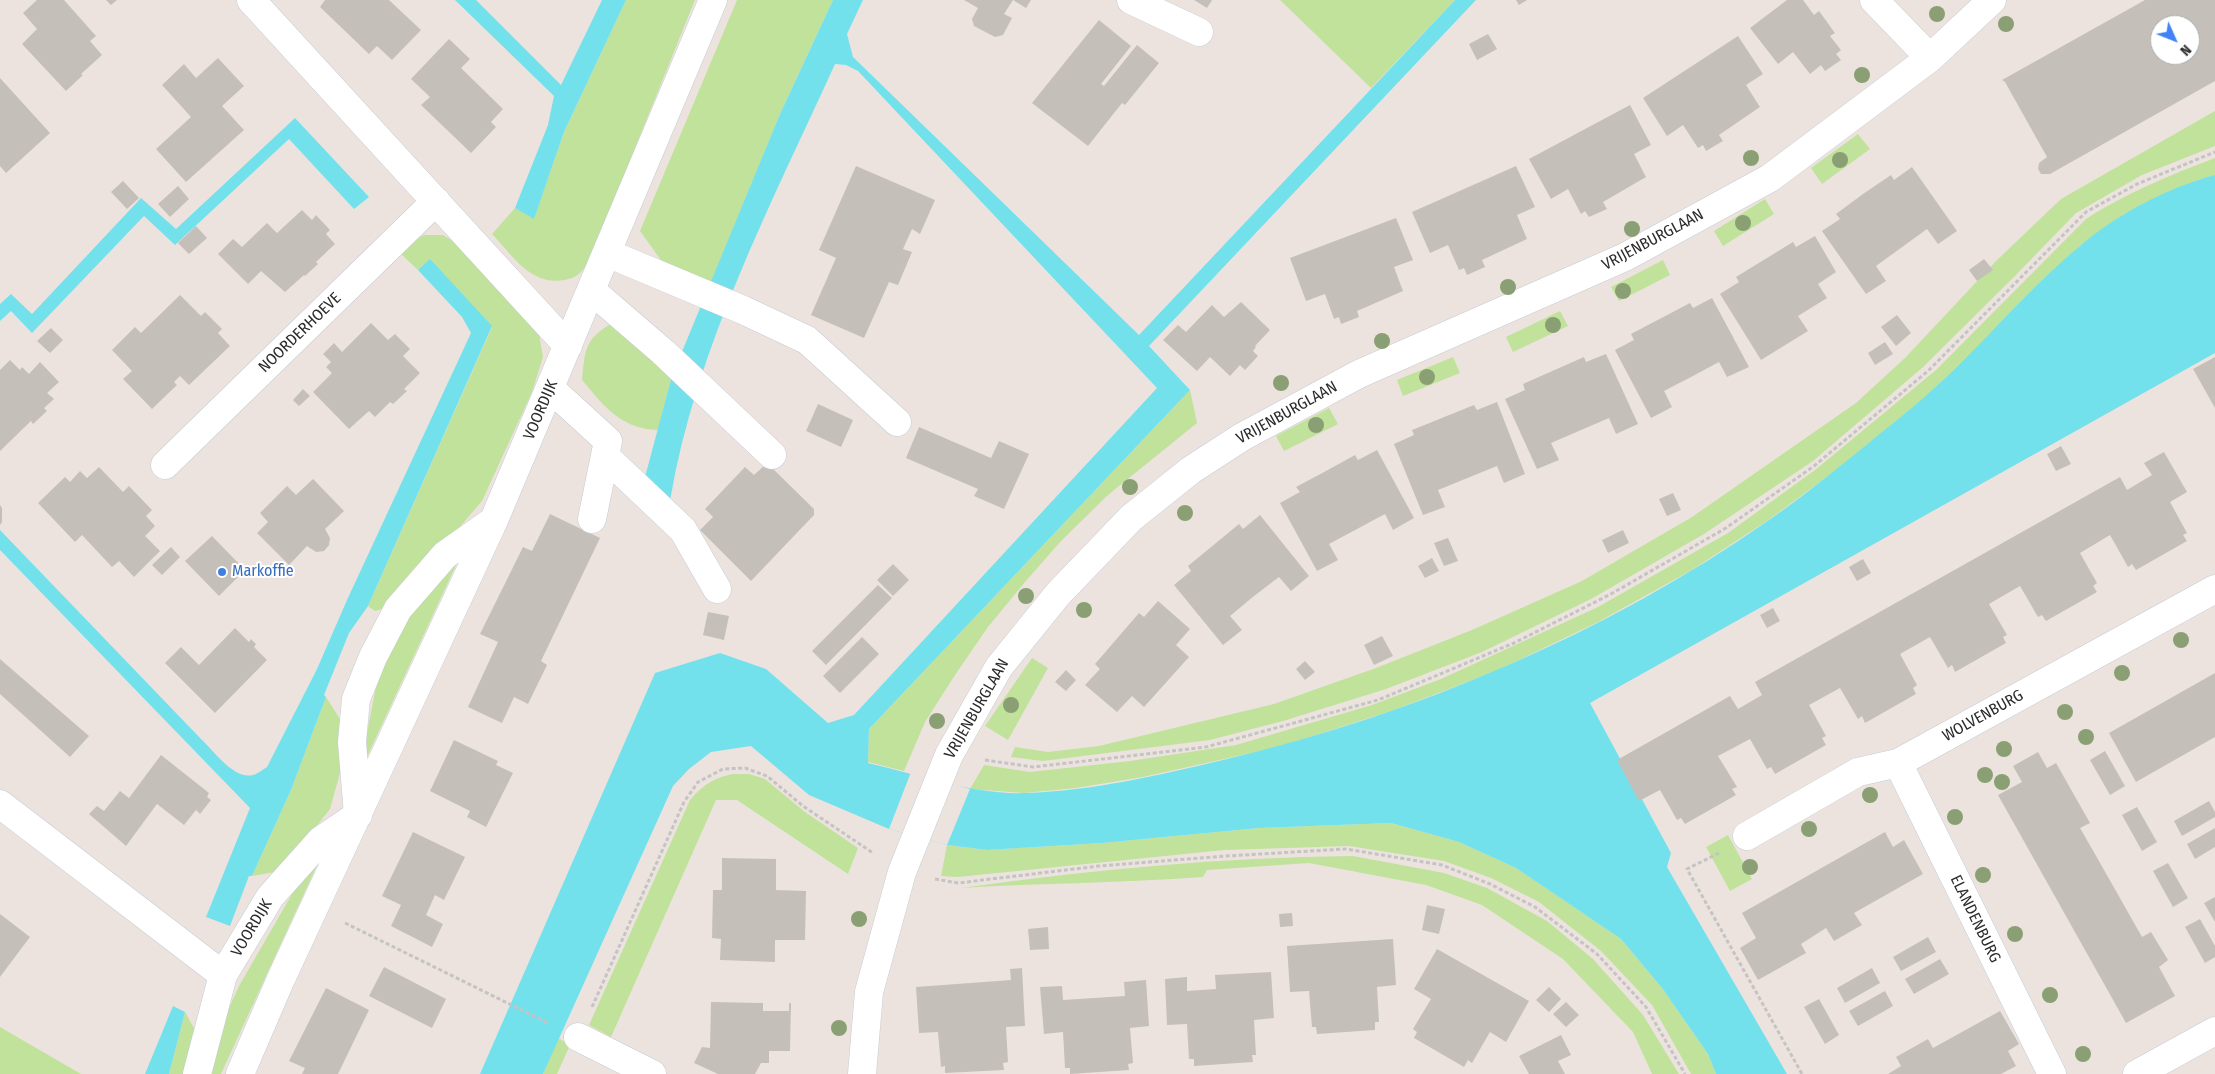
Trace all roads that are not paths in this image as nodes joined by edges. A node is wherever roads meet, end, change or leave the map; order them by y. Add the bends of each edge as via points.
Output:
1 (251, 0) edge
2 (713, 0) edge
3 (1132, 0) edge
4 (1874, 0) edge
5 (1992, 0) edge
6 (1199, 32) dead end
7 (1930, 58) junction
8 (436, 201) junction
9 (607, 253) junction
10 (591, 290) junction
11 (568, 346) junction
12 (550, 388) junction
13 (896, 422) dead end
14 (772, 455) dead end
15 (605, 456) junction
16 (164, 465) dead end
17 (592, 518) dead end
18 (494, 520) junction
19 (717, 589) dead end
20 (2215, 589) edge
21 (1898, 763) junction
22 (0, 804) edge
23 (358, 815) junction
24 (1747, 836) dead end
25 (223, 975) junction
26 (2215, 1031) edge
27 (578, 1037) road end
28 (197, 1074) edge
29 (240, 1074) edge
30 (652, 1074) edge
31 (862, 1074) edge
32 (2052, 1074) edge
33 (2138, 1074) edge

1 - 8 street
2 - 9 street, VOORDIJK
3 - 6 street
4 - 7 street
5 - 7 street, VRIJENBURGLAAN
7 - 31 street, VRIJENBURGLAAN via 1770,178 1625,257 1359,374 1242,436 1191,470 1131,518 1058,594 999,667 949,755 902,872 869,992
8 - 11 street
8 - 16 street, NOORDERHOEVE
9 - 10 street, VOORDIJK
9 - 13 street via 807,340
10 - 11 street, VOORDIJK
10 - 14 street via 663,352
11 - 12 street, VOORDIJK
12 - 15 street via 608,441
12 - 18 street, VOORDIJK
15 - 17 street
15 - 19 street via 683,530
18 - 23 street, VOORDIJK
18 - 23 street via 445,555 398,608 373,657 356,699 352,742
20 - 21 street, WOLVENBURG
21 - 24 street, WOLVENBURG via 1858,772
21 - 32 street, ELANDENBURG
22 - 25 street
23 - 25 street, VOORDIJK via 321,840 270,897
23 - 29 street, VOORDIJK
25 - 28 street, VOORDIJK
26 - 33 street
27 - 30 street

